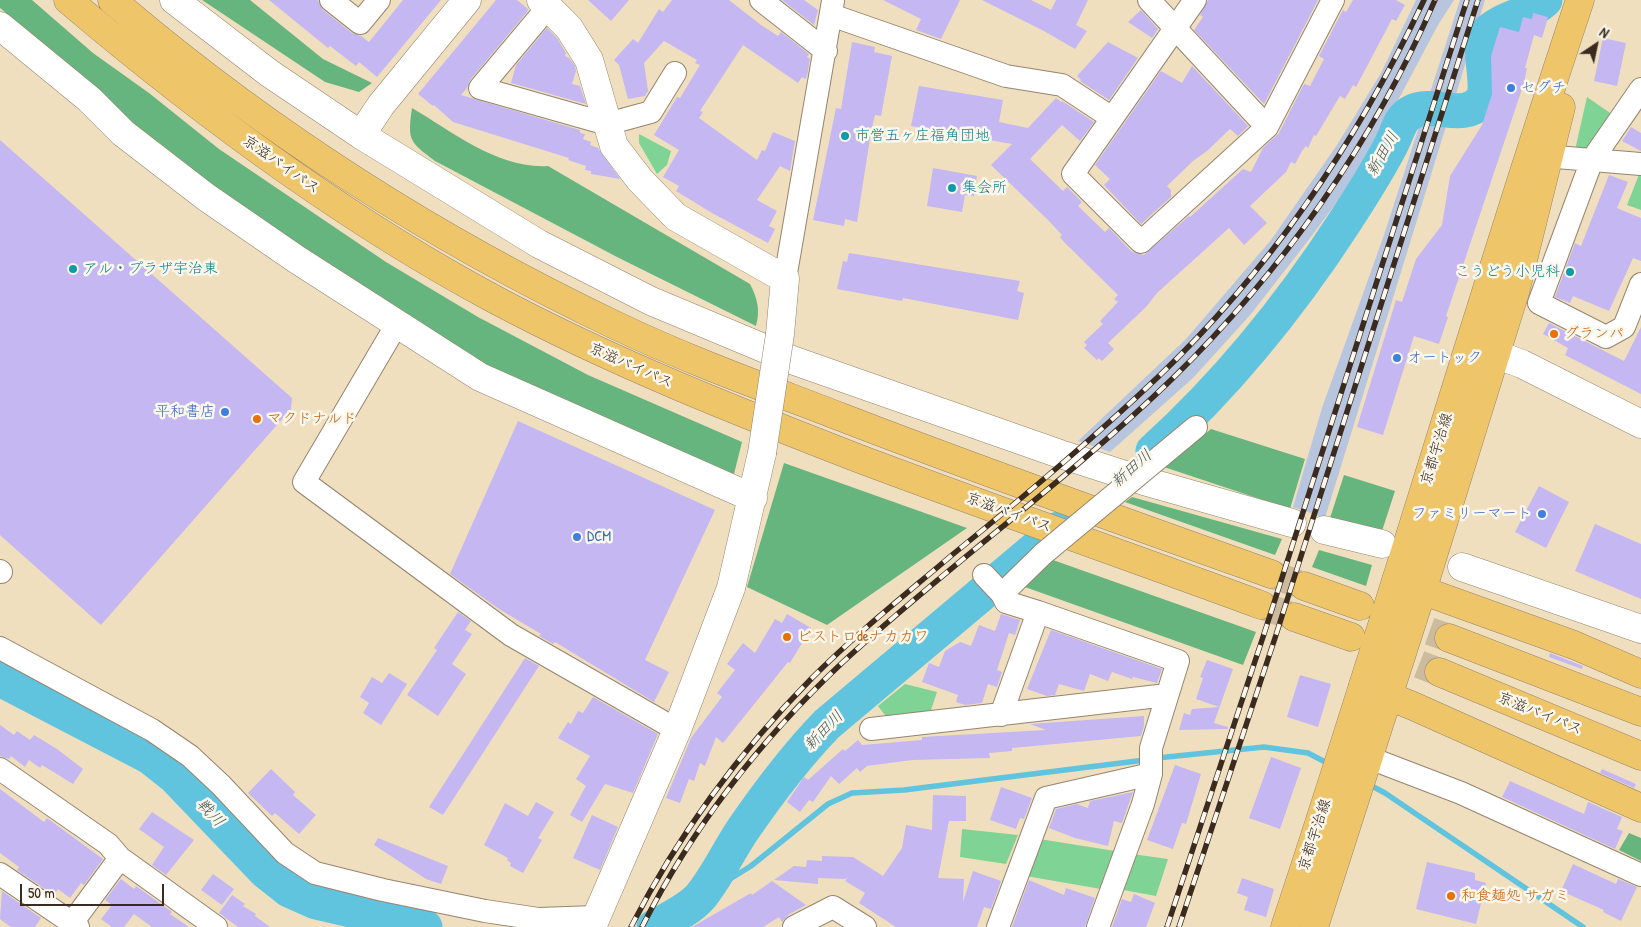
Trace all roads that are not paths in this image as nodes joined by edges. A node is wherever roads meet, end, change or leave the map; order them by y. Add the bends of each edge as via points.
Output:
1 (68, 0) edge
2 (112, 0) edge
3 (174, 0) edge
4 (331, 0) edge
5 (379, 0) edge
6 (467, 0) edge
7 (761, 0) edge
8 (1149, 0) edge
9 (1195, 0) edge
10 (1333, 0) edge
11 (1581, 0) edge
12 (544, 3) edge
13 (832, 8) edge
14 (0, 26) edge
15 (1176, 29) junction
16 (826, 51) junction
17 (675, 73) dead end
18 (1641, 89) edge
19 (1112, 118) junction
20 (608, 124) junction
21 (1267, 126) junction
22 (361, 135) junction
23 (1539, 156) junction
24 (1592, 160) junction
25 (1641, 164) edge
26 (786, 278) junction
27 (1641, 284) edge
28 (397, 324) junction
29 (1482, 349) junction
30 (1641, 424) edge
31 (1196, 427) dead end
32 (753, 498) junction
33 (1292, 523) dead end
34 (1324, 530) dead end
35 (1382, 544) dead end
36 (1462, 567) dead end
37 (984, 574) dead end
38 (1271, 574) tunnel mouth
39 (1396, 581) junction
40 (1304, 586) tunnel mouth
41 (1422, 591) junction
42 (1000, 592) junction
43 (1261, 605) tunnel mouth
44 (1360, 606) dead end
45 (1038, 612) junction
46 (1294, 616) tunnel mouth
47 (1641, 629) edge
48 (1351, 637) dead end
49 (1449, 638) tunnel mouth
50 (0, 648) edge
51 (1439, 672) tunnel mouth
52 (1641, 674) edge
53 (1363, 686) junction
54 (1167, 695) junction
55 (1388, 695) junction
56 (1641, 712) edge
57 (1001, 715) junction
58 (871, 729) dead end
59 (677, 730) junction
60 (1641, 756) edge
61 (1151, 762) junction
62 (1351, 767) junction
63 (0, 769) edge
64 (1641, 808) edge
65 (120, 858) junction
66 (0, 874) edge
67 (1641, 875) edge
68 (594, 923) edge
69 (73, 926) edge
70 (216, 927) edge
71 (794, 927) edge
72 (865, 927) edge
73 (998, 927) edge
74 (1098, 927) edge
75 (1285, 927) edge
76 (1314, 927) edge

1 - 43 main road, 京滋バイパス via 199,107 313,188 438,267 550,328 666,382 807,438
2 - 38 main road, 京滋バイパス via 222,88 322,158 409,214 564,300 730,375
3 - 22 street via 269,73
4 - 5 street via 360,23
6 - 22 street via 381,105
7 - 16 street
8 - 15 street
9 - 15 street
10 - 21 street
11 - 23 main road, 京都宇治線
12 - 20 street via 569,28 589,60
12 - 20 street via 480,88
13 - 16 street
13 - 19 street via 1006,76 1062,85
14 - 28 street via 89,99 123,133 198,192
15 - 19 street
15 - 21 street
16 - 26 street
17 - 20 street via 651,112
18 - 24 street
19 - 21 street via 1073,174 1141,242
20 - 26 street via 614,146 640,180 676,217
22 - 33 street via 539,244 651,301 757,346 1060,454
23 - 24 street
23 - 29 main road, 京都宇治線
24 - 25 street
24 - 27 street via 1539,302 1606,337 1624,327
26 - 32 street, bridge
28 - 32 street via 480,376
28 - 59 street via 304,482 510,635
29 - 30 street via 1522,364
29 - 39 main road, 京都宇治線
29 - 41 main road, 京都宇治線
31 - 42 street, bridge
32 - 59 street via 731,588
34 - 35 street
36 - 47 street
37 - 42 street
39 - 41 main road
39 - 53 main road, 京都宇治線
40 - 44 main road
41 - 52 main road via 1574,644
41 - 55 main road, 京都宇治線
42 - 45 street via 1006,602
45 - 54 street via 1178,660
45 - 57 street
46 - 48 main road
49 - 56 main road
50 - 68 street via 152,730 190,756 222,785 285,853 315,873 485,911
51 - 60 main road, 京滋バイパス
53 - 55 main road
53 - 62 main road, 京都宇治線
54 - 57 street
54 - 61 street
55 - 62 main road, 京都宇治線
55 - 64 main road
57 - 58 street
59 - 68 street
61 - 73 street via 1046,798
61 - 74 street via 1143,804
62 - 67 street via 1461,793
62 - 75 main road, 京都宇治線
62 - 76 main road, 京都宇治線
63 - 65 street via 108,844
65 - 69 street
65 - 70 street
66 - 69 street
71 - 72 street via 833,907

